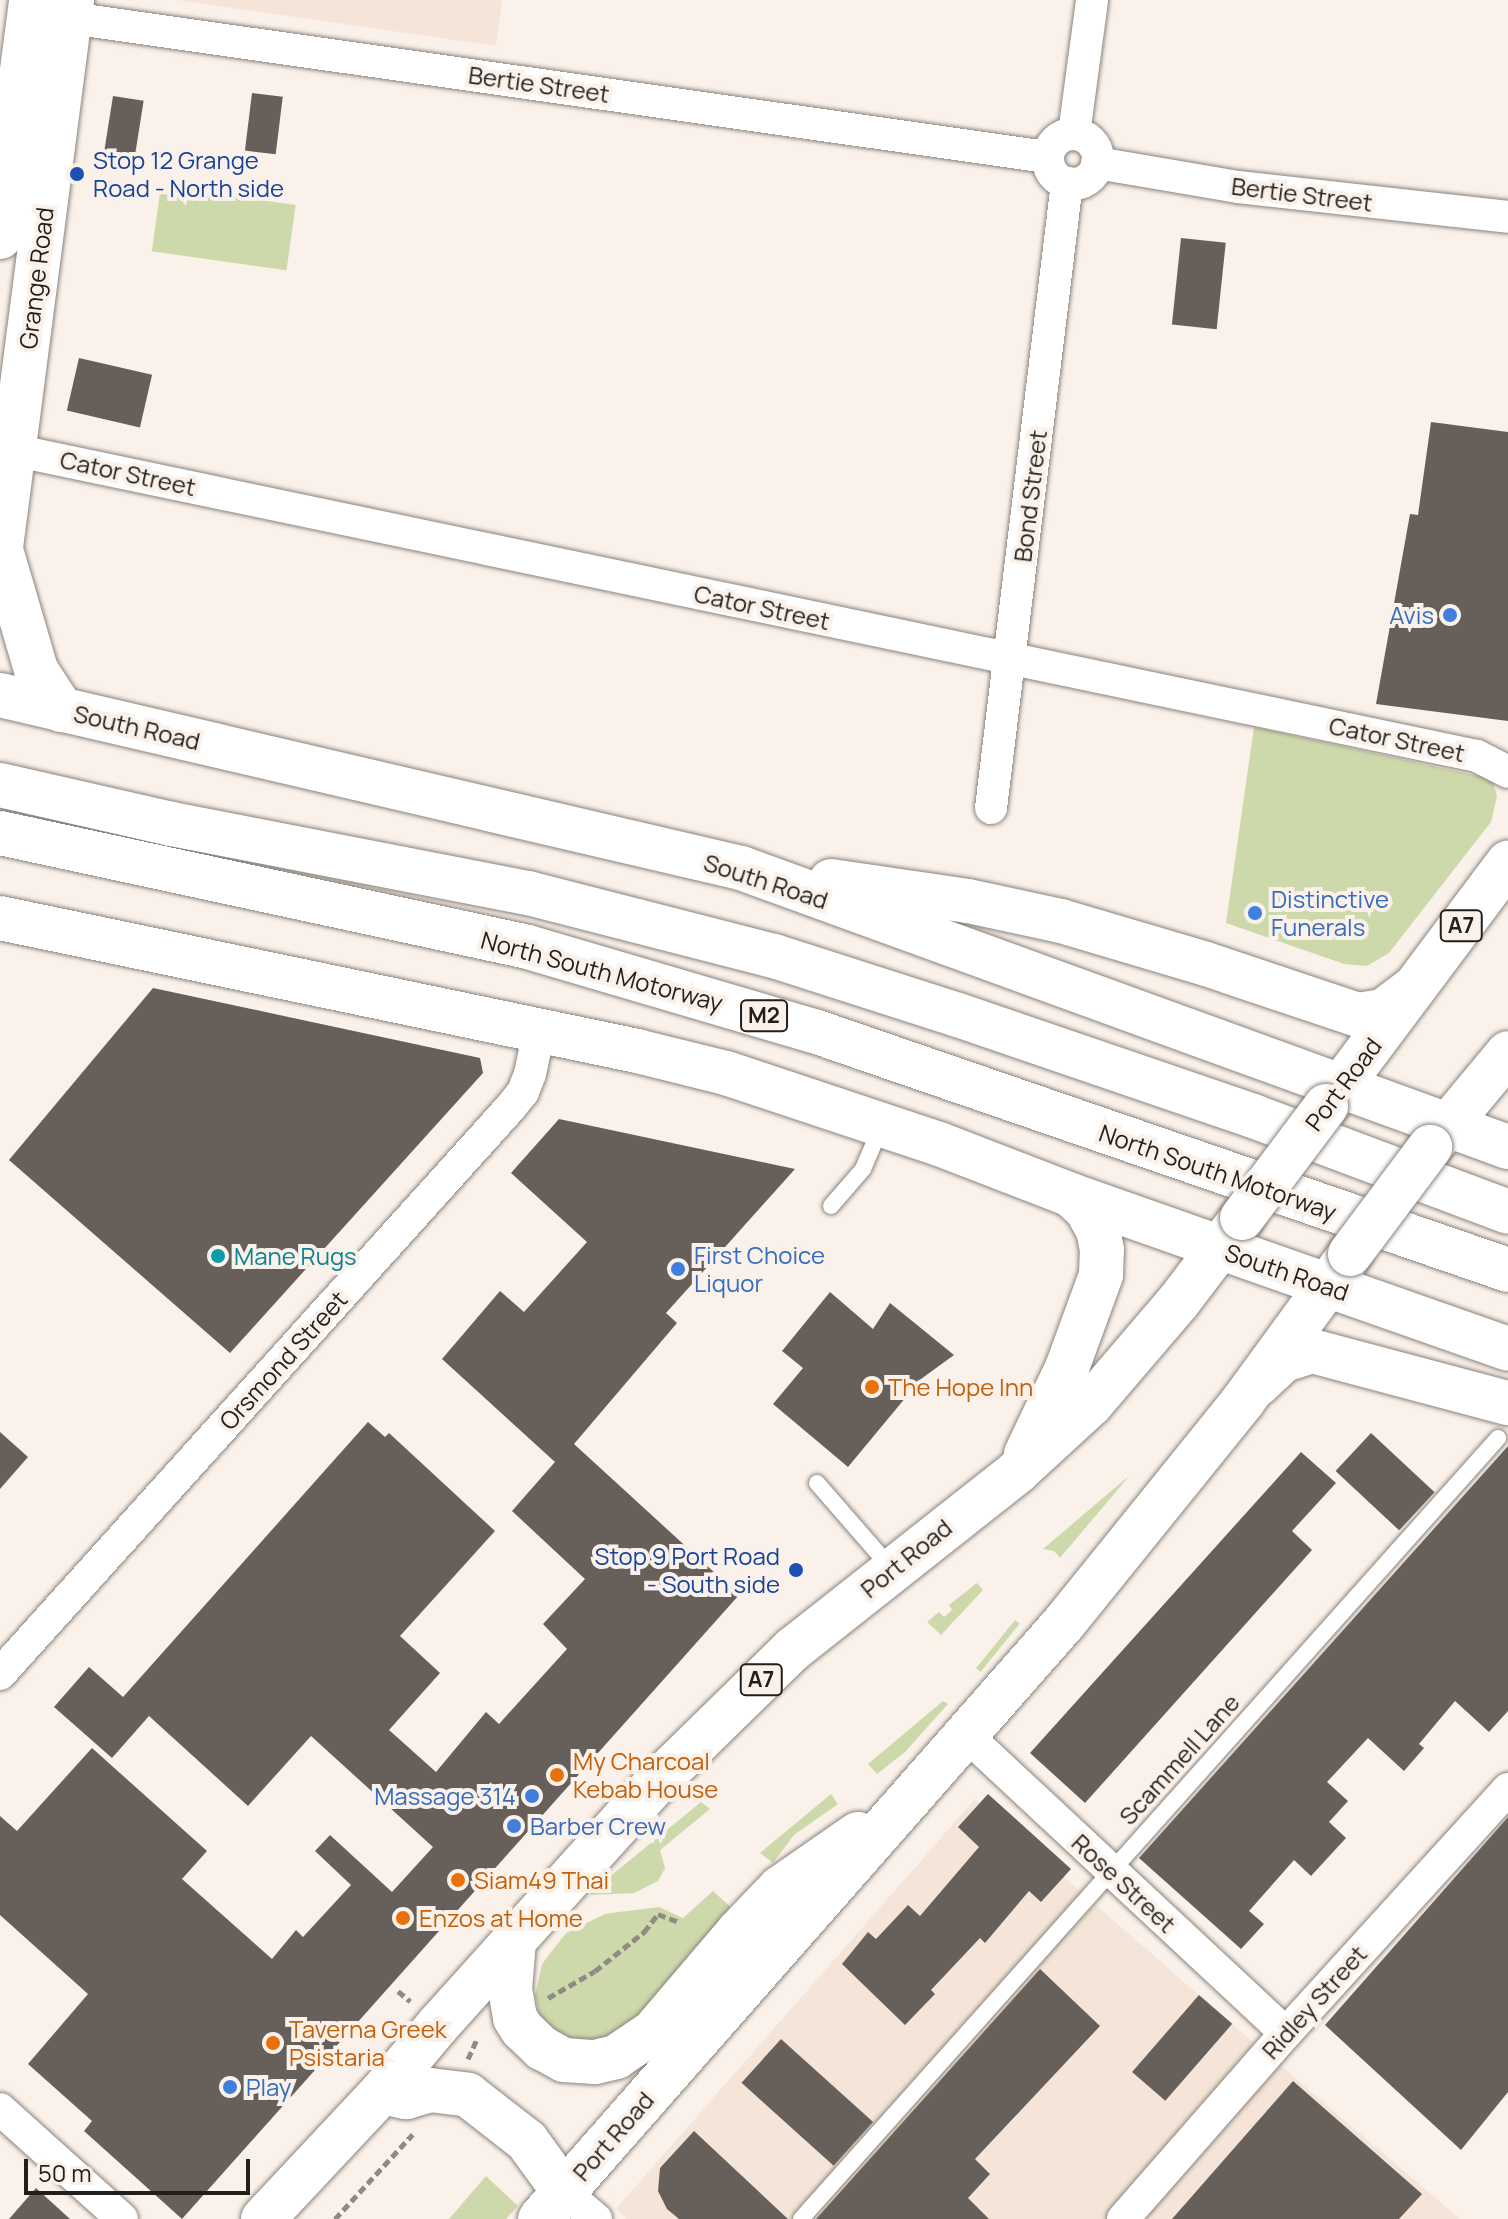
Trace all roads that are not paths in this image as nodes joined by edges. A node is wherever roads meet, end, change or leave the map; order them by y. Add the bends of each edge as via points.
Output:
1 (1092, 0) edge
2 (51, 8) edge
3 (1074, 134) junction
4 (1047, 157) junction
5 (1097, 163) junction
6 (1067, 183) junction
7 (1508, 217) edge
8 (0, 237) edge
9 (13, 450) junction
10 (0, 553) edge
11 (1010, 659) junction
12 (0, 695) edge
13 (62, 710) junction
14 (1508, 772) edge
15 (0, 785) edge
16 (991, 808) dead end
17 (0, 833) edge
18 (1508, 863) edge
19 (741, 868) junction
20 (0, 918) edge
21 (107, 941) junction
22 (0, 949) edge
23 (1414, 988) junction
24 (539, 1031) junction
25 (1508, 1053) edge
26 (1333, 1096) junction
27 (883, 1124) junction
28 (1438, 1137) junction
29 (1508, 1147) edge
30 (1071, 1195) junction
31 (831, 1206) dead end
32 (1508, 1212) edge
33 (1231, 1233) junction
34 (1339, 1270) junction
35 (1508, 1270) edge
36 (1508, 1349) edge
37 (1243, 1401) junction
38 (1503, 1421) edge
39 (1018, 1471) junction
40 (817, 1483) dead end
41 (892, 1569) junction
42 (0, 1674) edge
43 (964, 1733) junction
44 (1508, 1789) edge
45 (903, 1803) junction
46 (1111, 1871) junction
47 (514, 1941) junction
48 (1286, 2033) junction
49 (382, 2092) junction
50 (0, 2109) edge
51 (567, 2210) edge
52 (122, 2219) edge
53 (263, 2219) edge
54 (801, 2219) edge
55 (1123, 2219) edge

1 - 3 street
2 - 4 street, Bertie Street
2 - 8 main road, Grange Road
2 - 9 main road, Grange Road
3 - 4 street via 1055,141
3 - 5 street via 1090,141
4 - 6 street via 1053,174
5 - 6 street via 1088,179
5 - 7 street, Bertie Street via 1238,187
6 - 11 street, Bond Street
9 - 10 main road, Grange Road
9 - 11 street, Cator Street
10 - 13 main road via 36,670
11 - 14 street, Cator Street via 1477,756
11 - 16 street, Bond Street
12 - 13 main road, South Road
13 - 19 main road, South Road
15 - 32 main road, M2 via 528,893 774,956 1253,1116
17 - 35 main road, North South Motorway / M2 via 528,947 814,1031
18 - 23 main road, Port Road / A7
19 - 23 main road via 968,901 1061,921 1358,1015 1383,1011
19 - 26 main road, South Road
20 - 21 main road, South Road
21 - 22 main road
21 - 24 main road, South Road
23 - 26 main road, Port Road / A7
24 - 27 main road, South Road via 726,1073
24 - 42 street, Orsmond Street via 526,1083 510,1108
25 - 28 main road, Port Road
26 - 28 main road, South Road
26 - 33 main road, Port Road / A7, bridge
27 - 30 main road, South Road
27 - 31 lane via 863,1169
28 - 29 main road, South Road
28 - 34 main road, Port Road, bridge
30 - 33 main road, South Road
30 - 39 main road via 1098,1230 1101,1275 1067,1368
33 - 34 main road, South Road
33 - 39 main road, Port Road / A7 via 1091,1404
34 - 36 main road, South Road
34 - 37 main road, Port Road
37 - 38 main road via 1284,1360 1312,1351
37 - 43 main road, Port Road via 1064,1623
38 - 46 lane, Scammell Lane
39 - 41 main road, Port Road / A7
40 - 41 lane
41 - 47 main road, Port Road / A7 via 803,1640 738,1702 657,1782
43 - 45 main road, Port Road
43 - 46 street, Rose Street
44 - 48 street, Ridley Street
45 - 47 main road via 780,1888 660,2025 616,2057 564,2060 522,2029 510,1989
45 - 51 main road, Port Road
46 - 48 street, Rose Street
46 - 54 lane, Scammell Lane
47 - 49 main road, Port Road / A7
48 - 55 street, Ridley Street
49 - 51 main road via 406,2097 430,2090 468,2095 527,2141
49 - 53 main road, Port Road / A7
50 - 52 street

